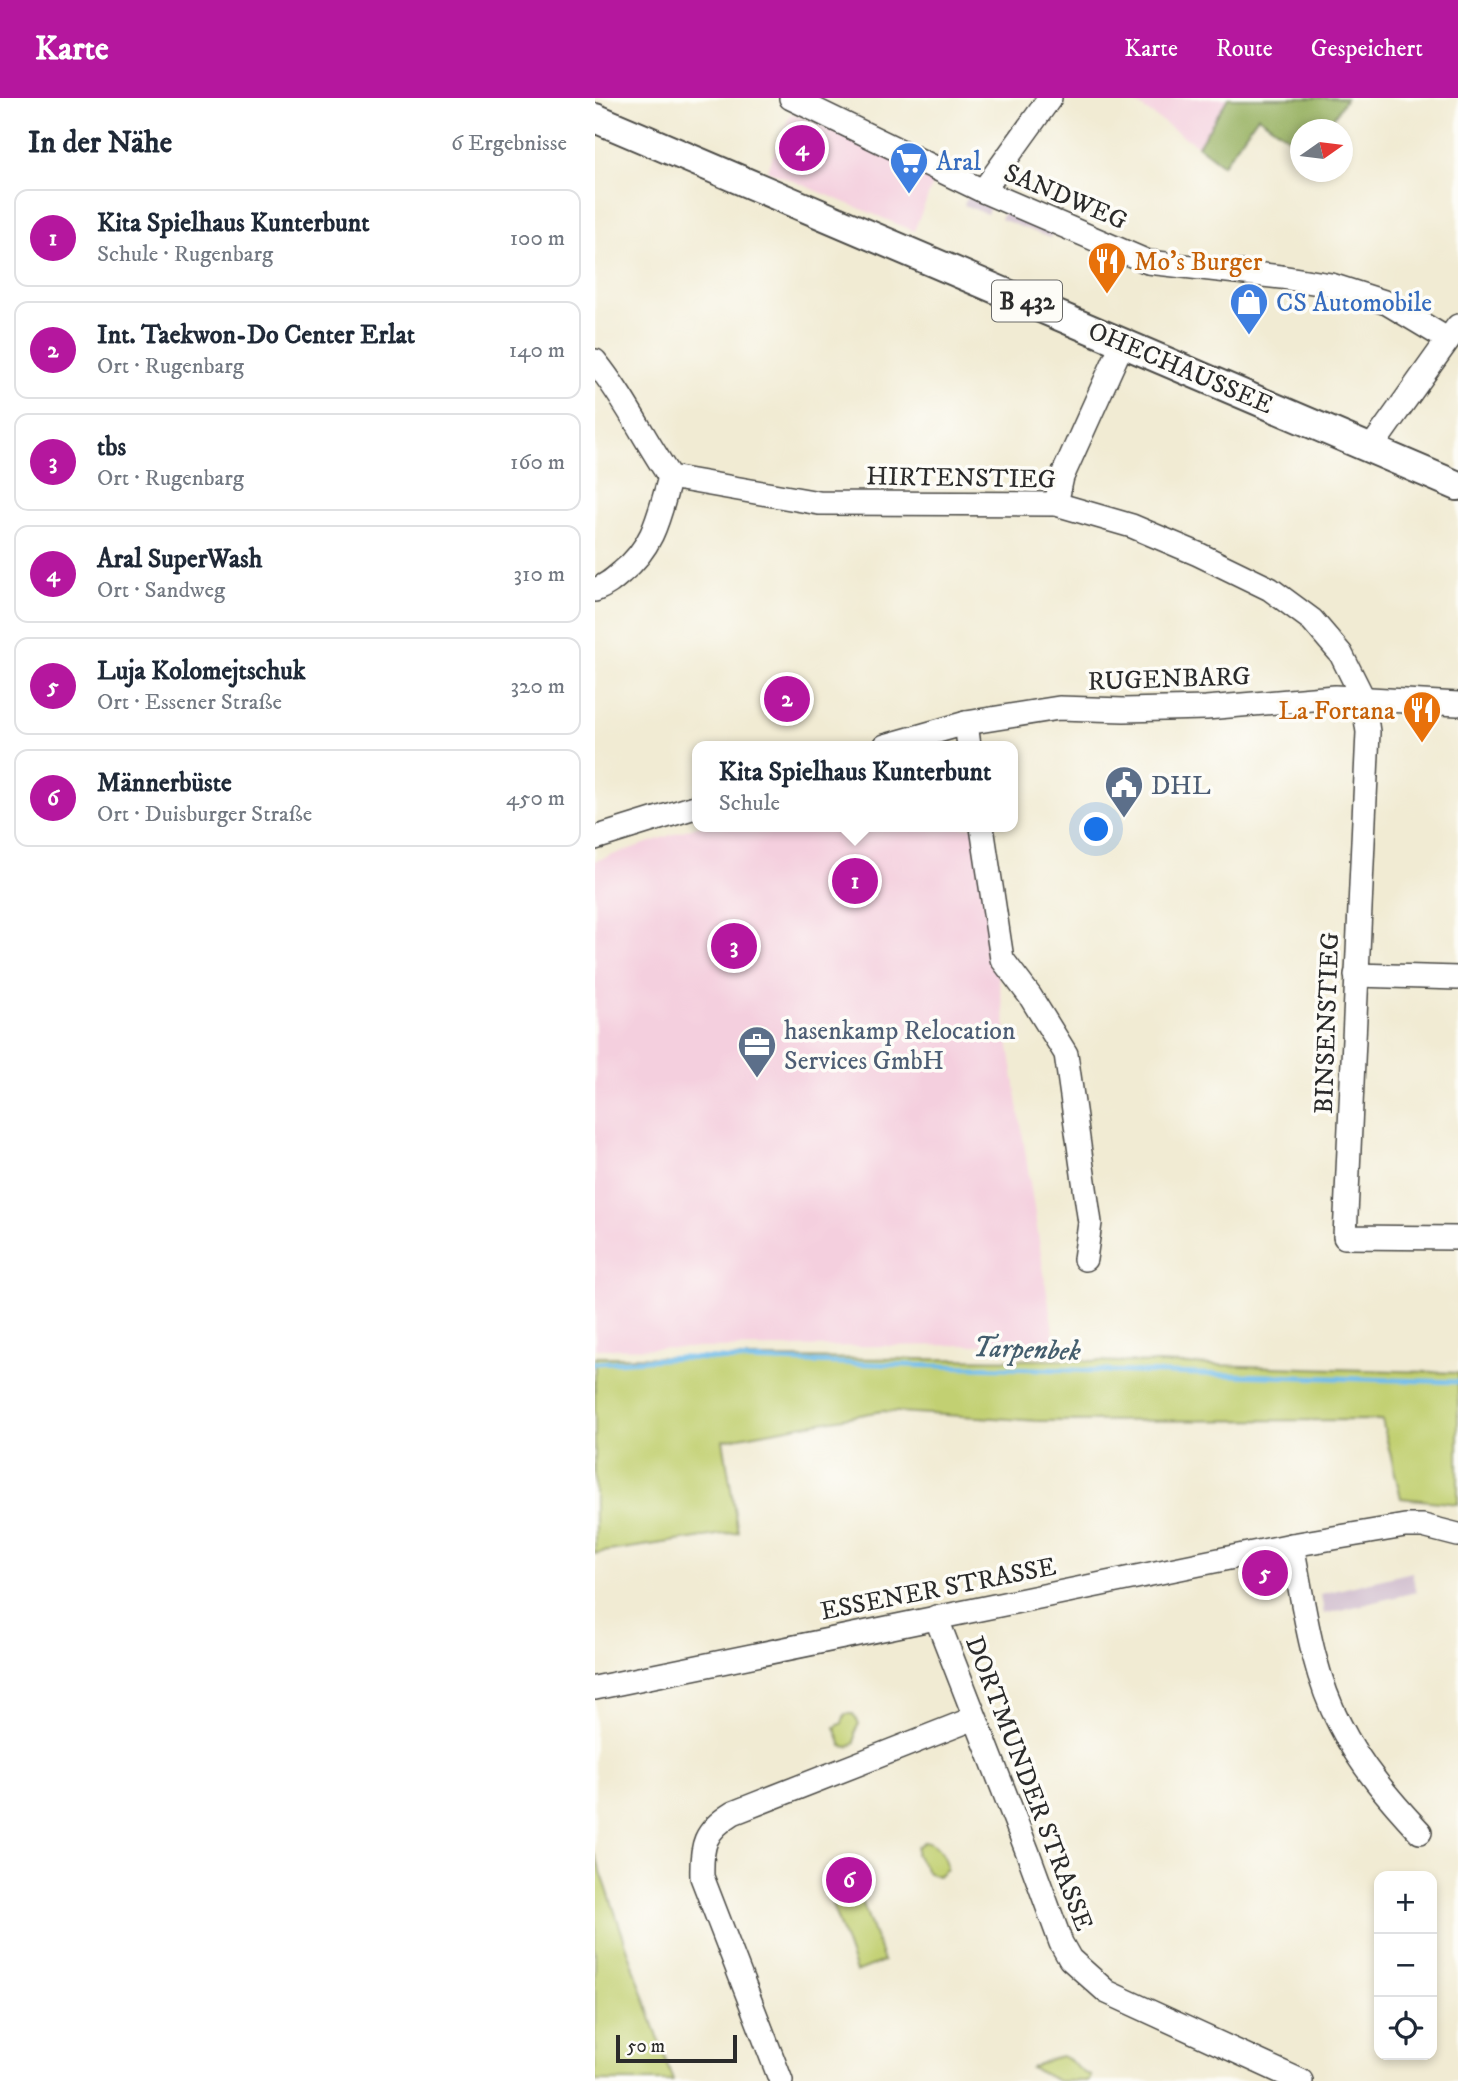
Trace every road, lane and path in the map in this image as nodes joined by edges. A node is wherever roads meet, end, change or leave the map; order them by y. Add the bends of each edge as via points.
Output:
1 (791, 98) edge
2 (1050, 98) edge
3 (595, 118) edge
4 (983, 191) junction
5 (1453, 332) edge
6 (1123, 342) junction
7 (595, 361) edge
8 (1371, 448) junction
9 (670, 477) junction
10 (1458, 486) edge
11 (1056, 504) junction
12 (595, 590) edge
13 (1363, 698) junction
14 (1458, 704) edge
15 (966, 723) junction
16 (903, 741) edge
17 (968, 741) edge
18 (692, 808) edge
19 (983, 832) edge
20 (595, 838) edge
21 (1356, 975) junction
22 (1458, 978) edge
23 (1458, 1238) edge
24 (1085, 1259) dead end
25 (1458, 1535) edge
26 (1292, 1545) junction
27 (936, 1617) junction
28 (595, 1688) edge
29 (975, 1718) junction
30 (1420, 1832) dead end
31 (781, 2081) edge
32 (1301, 2081) edge

1 - 4 street, SANDWEG
2 - 4 street, SANDWEG
3 - 6 main road, OHECHAUSSEE / B 432
4 - 5 street, SANDWEG via 1147,262 1331,285
5 - 8 street
6 - 8 main road, OHECHAUSSEE / B 432
6 - 11 street via 1062,477
7 - 9 street via 617,388
8 - 10 main road, OHECHAUSSEE / B 432
9 - 11 street, HIRTENSTIEG via 819,503
9 - 12 street via 656,530 638,559
11 - 13 street, HIRTENSTIEG via 1132,526 1270,589 1312,620 1341,654
13 - 14 street, RUGENBARG
13 - 15 street, RUGENBARG via 1206,708 1059,708
13 - 21 street, BINSENSTIEG via 1368,732
15 - 16 street, RUGENBARG
15 - 17 street
18 - 20 street
19 - 24 street via 1002,959 1066,1054 1090,1223
21 - 22 street
21 - 23 street, BINSENSTIEG via 1345,1237
25 - 26 street, ESSENER STRASSE via 1405,1526
26 - 27 street, ESSENER STRASSE
26 - 30 street via 1315,1656 1331,1706 1359,1758
27 - 28 street, ESSENER STRASSE
27 - 29 street, DORTMUNDER STRASSE
29 - 31 street via 733,1813 711,1830 703,1847 702,1877
29 - 32 street, DORTMUNDER STRASSE via 1070,1959 1107,1992

